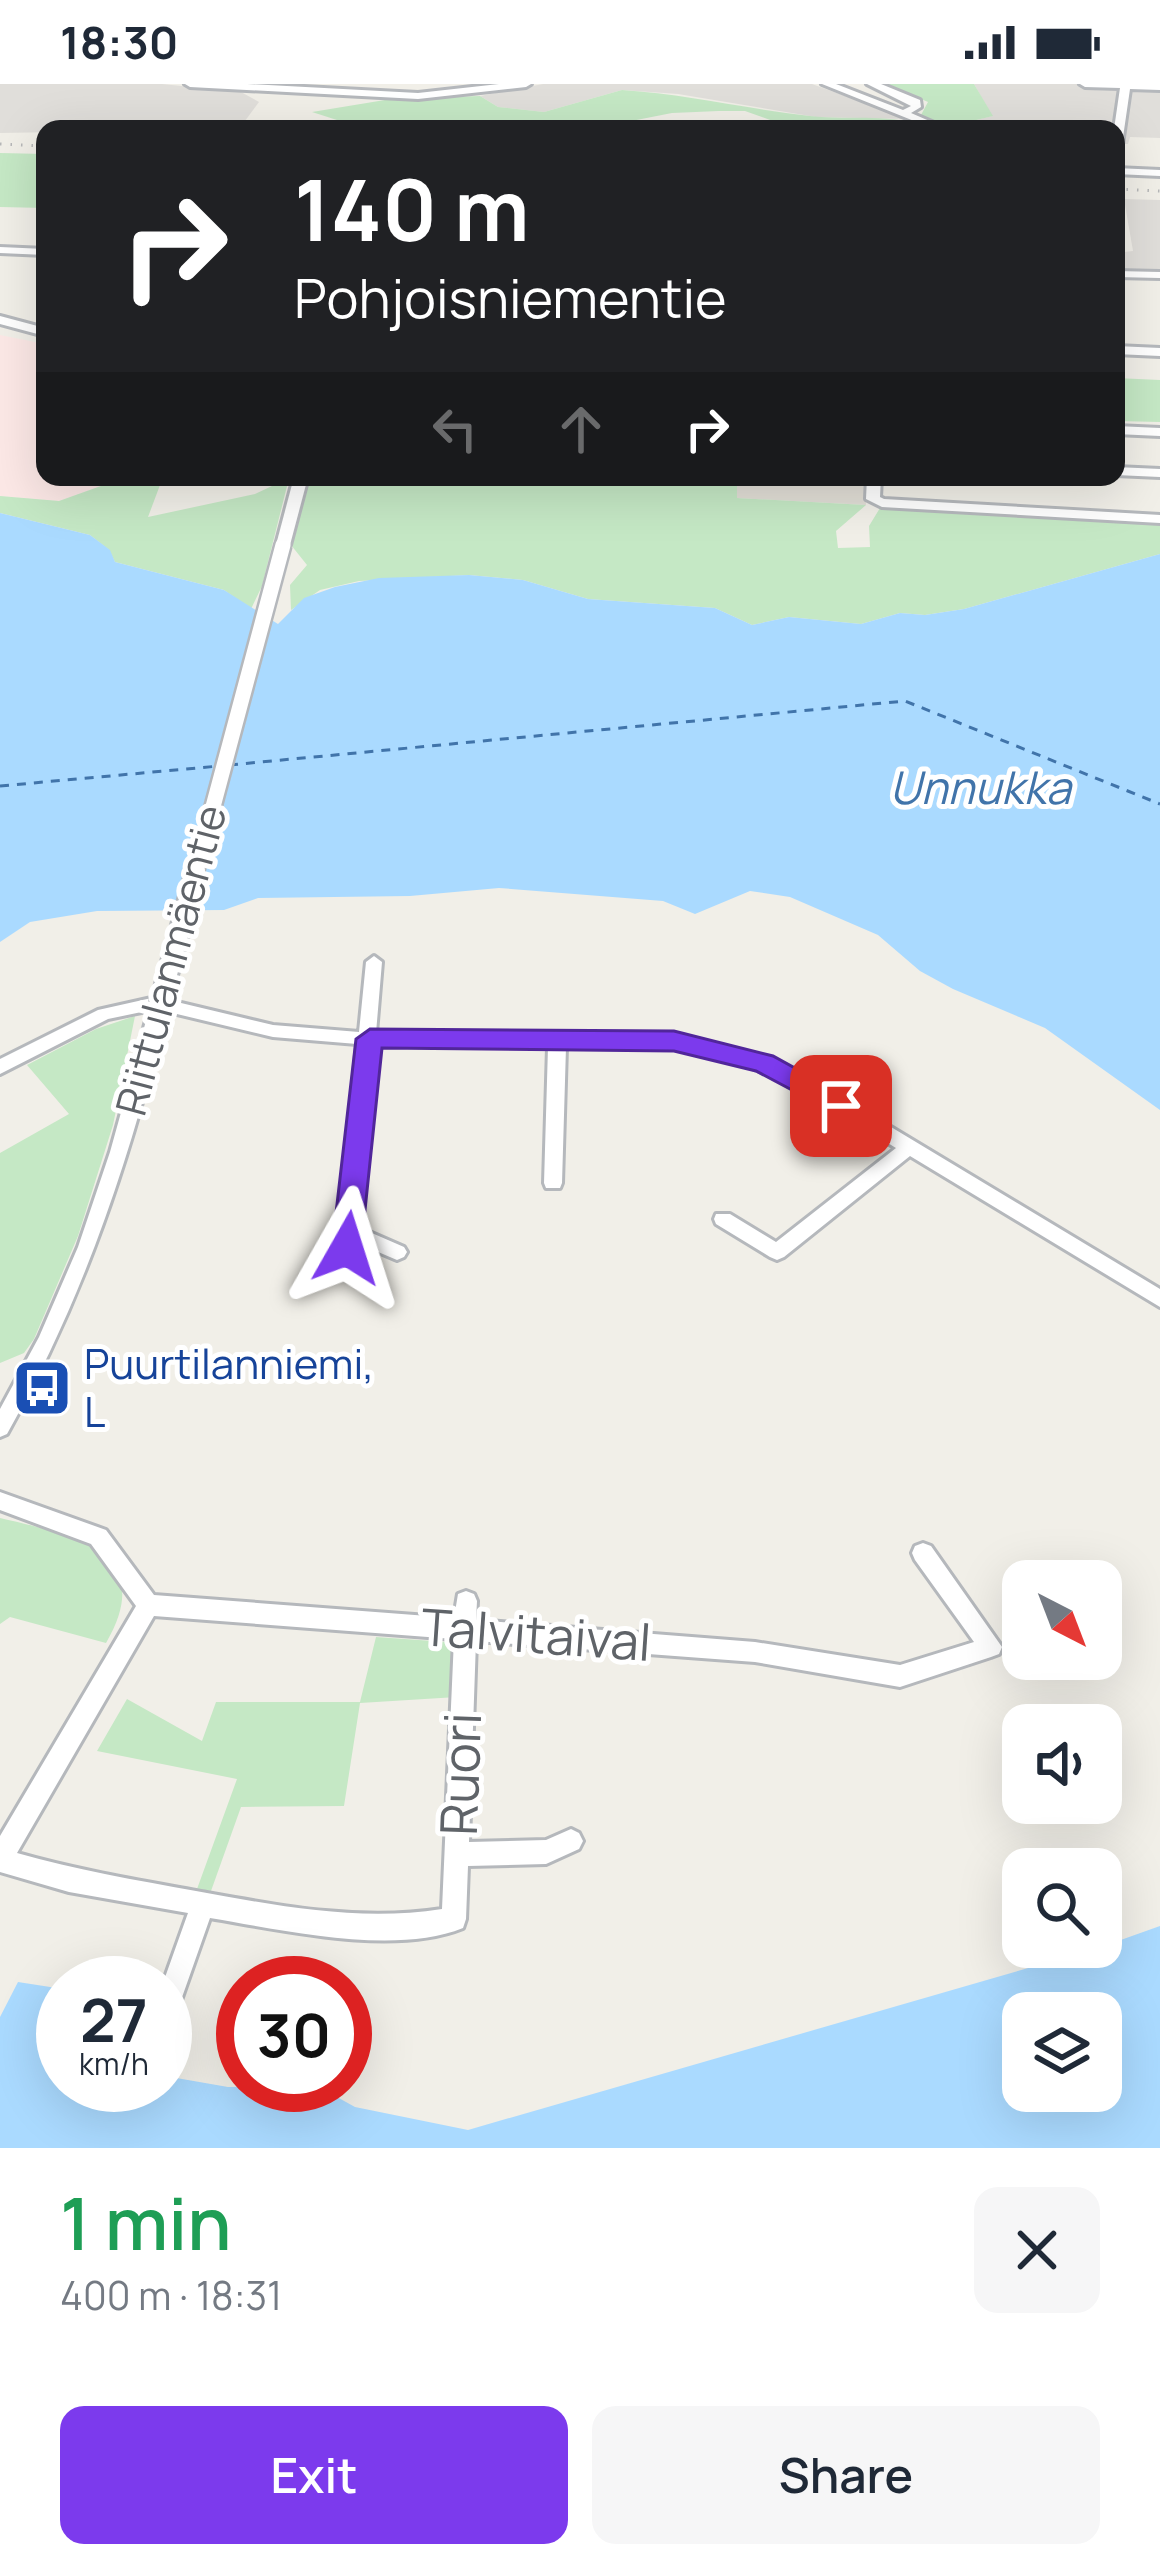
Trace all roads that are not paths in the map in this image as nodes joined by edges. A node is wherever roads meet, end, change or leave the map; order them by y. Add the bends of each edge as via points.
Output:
1 (190, 84) edge
2 (526, 84) edge
3 (827, 84) edge
4 (857, 84) edge
5 (872, 84) edge
6 (1085, 84) edge
7 (1125, 86) edge
8 (1160, 87) edge
9 (843, 89) junction
10 (904, 113) junction
11 (921, 120) edge
12 (1121, 120) edge
13 (1125, 171) edge
14 (1160, 173) edge
15 (0, 250) edge
16 (36, 252) edge
17 (1125, 274) edge
18 (1160, 275) edge
19 (0, 320) edge
20 (36, 330) edge
21 (1125, 350) edge
22 (1160, 352) edge
23 (1125, 431) edge
24 (1160, 433) edge
25 (1125, 471) edge
26 (1160, 473) edge
27 (299, 486) edge
28 (874, 486) edge
29 (1160, 519) edge
30 (374, 962) dead end
31 (370, 1039) junction
32 (557, 1039) junction
33 (0, 1067) edge
34 (908, 1148) junction
35 (553, 1183) dead end
36 (723, 1219) dead end
37 (397, 1252) dead end
38 (1160, 1299) edge
39 (8, 1399) edge
40 (0, 1428) edge
41 (0, 1501) edge
42 (923, 1553) dead end
43 (466, 1601) dead end
44 (148, 1605) junction
45 (465, 1630) junction
46 (571, 1841) dead end
47 (458, 1854) junction
48 (0, 1859) edge
49 (203, 1904) junction
50 (185, 1956) edge

1 - 2 street via 418,96
3 - 9 street
4 - 9 street
5 - 10 street via 916,102
6 - 7 street
7 - 8 street
7 - 12 street
9 - 10 street
10 - 11 street
13 - 14 street
15 - 16 street
17 - 18 street
19 - 20 street
21 - 22 street
23 - 24 street
25 - 26 street
27 - 39 street, Riittulanmäentie, bridge via 101,1218 70,1298
28 - 29 street via 873,500
30 - 31 street
31 - 32 street
31 - 33 street via 272,1031 156,1004 104,1014
31 - 37 street via 348,1240
32 - 34 street via 721,1049 807,1085
32 - 35 street
34 - 36 street via 777,1252
34 - 38 street
39 - 40 street, Riittulanmäentie
41 - 44 street via 98,1537
42 - 45 street, Talvitaival via 991,1647 900,1676 755,1652
43 - 45 street, Ruori
44 - 45 street, Talvitaival
44 - 48 street
45 - 47 street, Ruori
46 - 47 street via 546,1852
47 - 49 street, Ruori via 454,1919 404,1927 313,1924
48 - 49 street
49 - 50 street

